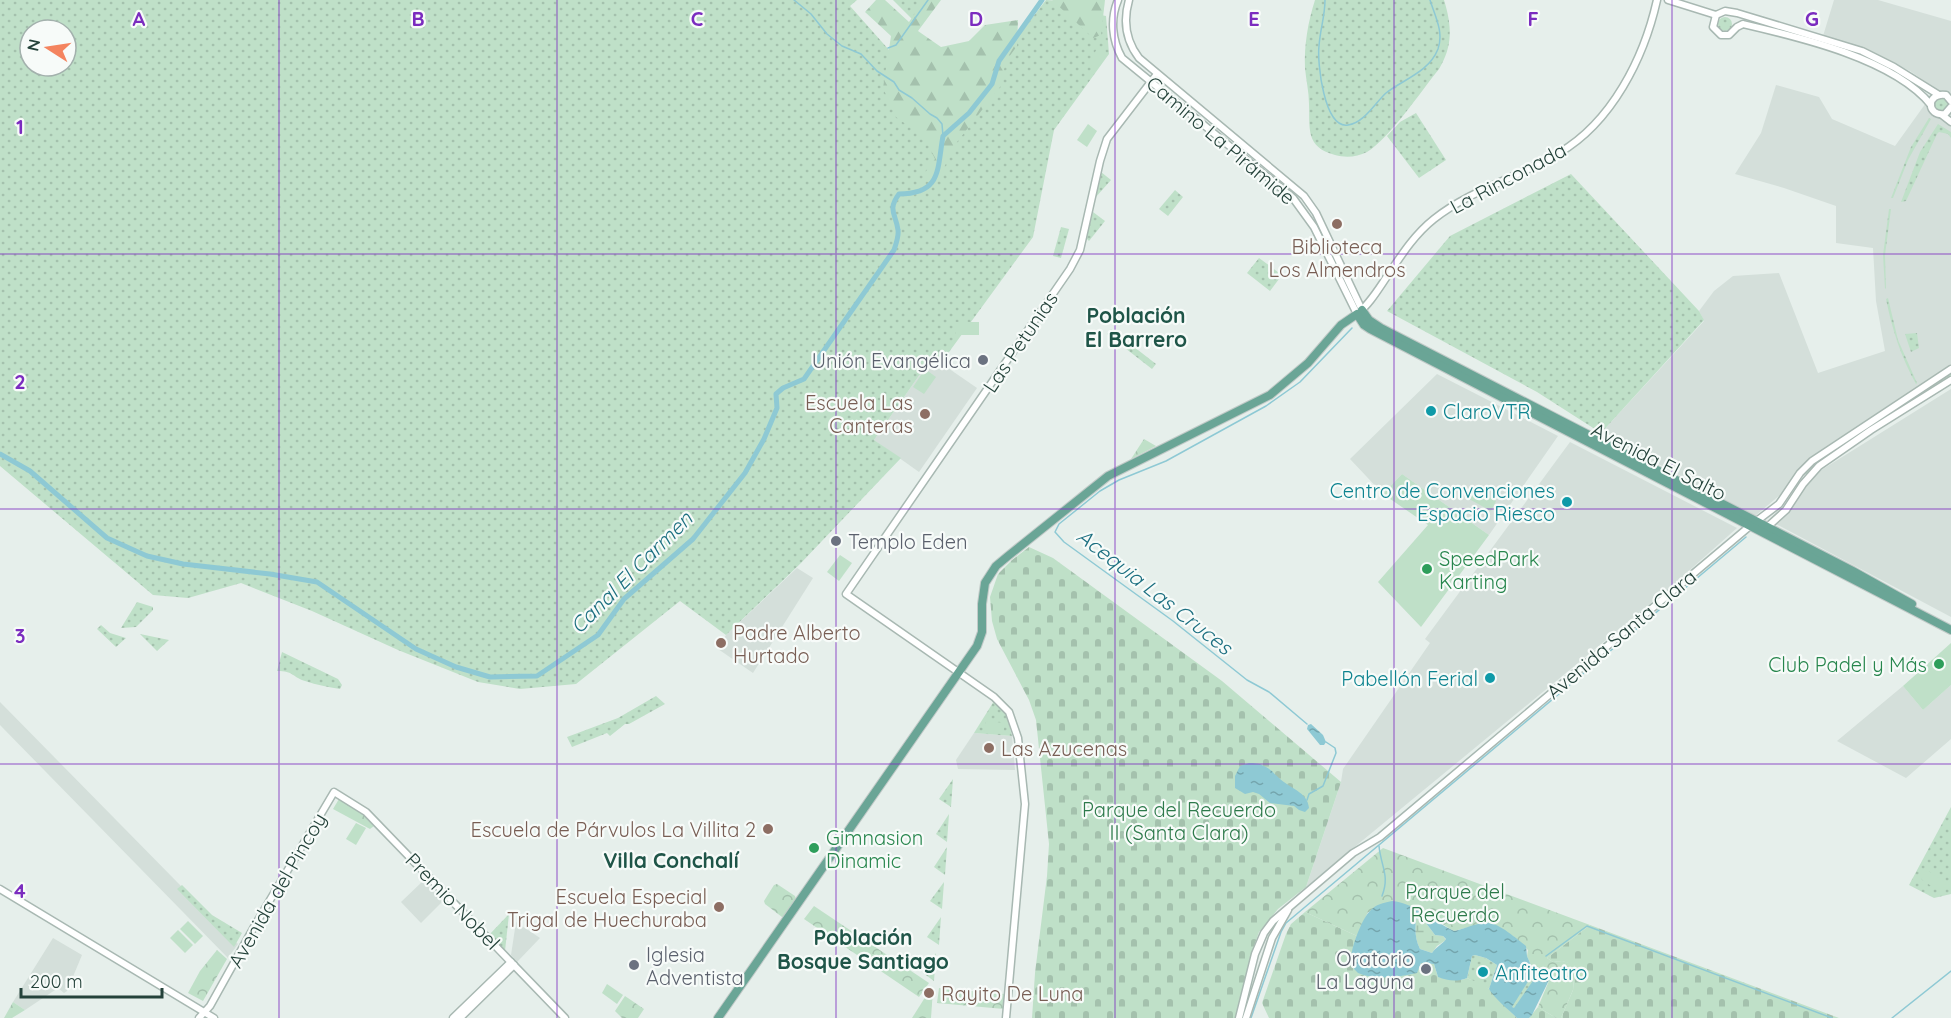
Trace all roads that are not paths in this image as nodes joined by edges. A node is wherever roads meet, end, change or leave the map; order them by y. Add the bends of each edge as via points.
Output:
1 (1118, 0) edge
2 (1129, 0) edge
3 (1657, 0) edge
4 (1668, 0) edge
5 (1729, 11) junction
6 (1716, 15) junction
7 (1737, 27) junction
8 (1127, 32) junction
9 (1114, 34) junction
10 (1157, 74) junction
11 (1151, 82) junction
12 (1939, 95) junction
13 (1951, 101) edge
14 (1931, 105) junction
15 (1951, 108) edge
16 (1942, 115) junction
17 (1951, 122) edge
18 (1359, 312) junction
19 (1951, 369) edge
20 (1951, 380) edge
21 (1754, 524) junction
22 (1765, 530) junction
23 (1951, 625) edge
24 (1951, 630) edge
25 (958, 673) junction
26 (334, 792) joint
27 (0, 889) edge
28 (1292, 904) junction
29 (1257, 949) junction
30 (1267, 954) junction
31 (512, 964) junction
32 (205, 1012) junction
33 (199, 1018) edge
34 (214, 1018) edge
35 (453, 1018) edge
36 (460, 1018) edge
37 (565, 1018) edge
38 (718, 1018) edge
39 (1006, 1018) edge
40 (1239, 1018) edge
41 (1246, 1018) edge

1 - 9 street, Camino La Pirámide
2 - 8 street
3 - 18 street, La Rinconada via 1640,53 1596,124 1559,153 1466,197 1434,219 1414,238
4 - 6 street
5 - 6 street
5 - 7 street via 1735,16
5 - 12 street via 1862,51
6 - 7 street via 1713,23 1718,33 1729,35
7 - 14 street via 1743,24 1768,30 1858,58 1902,79
8 - 9 street via 1118,30
8 - 10 street, Camino La Pirámide via 1136,54
9 - 11 street, Camino La Pirámide via 1122,58
10 - 11 street, Las Petunias
10 - 18 street, Camino La Pirámide via 1304,196 1316,213
11 - 18 street, Camino La Pirámide via 1299,204
11 - 25 street, Las Petunias via 1107,139 1080,250 1073,263 846,594
12 - 13 street via 1946,95
12 - 14 street
14 - 16 street via 1933,111
15 - 16 street
16 - 17 street
18 - 21 main road, Avenida El Salto via 1370,329
18 - 25 main road via 1270,395 1103,479 996,566 986,583 982,632
19 - 21 street, Avenida Santa Clara via 1812,461 1779,504
20 - 22 street via 1819,466 1786,510
21 - 22 main road, Avenida El Salto
21 - 28 street, Avenida Santa Clara via 1380,837 1353,853
22 - 23 main road, Avenida El Salto
22 - 24 main road, Avenida El Salto
25 - 38 main road
25 - 39 street via 1005,706 1018,738 1025,804
26 - 31 street, Premio Nobel via 364,810
26 - 32 street, Avenida del Pincoy
27 - 32 street
28 - 29 street, Avenida Santa Clara via 1273,921
28 - 30 street, Avenida Santa Clara via 1278,925
29 - 30 street
29 - 40 street, Avenida Santa Clara
30 - 41 street, Avenida Santa Clara
31 - 35 street
31 - 36 street
31 - 37 street, Premio Nobel
32 - 33 street, Avenida del Pincoy
32 - 34 street

